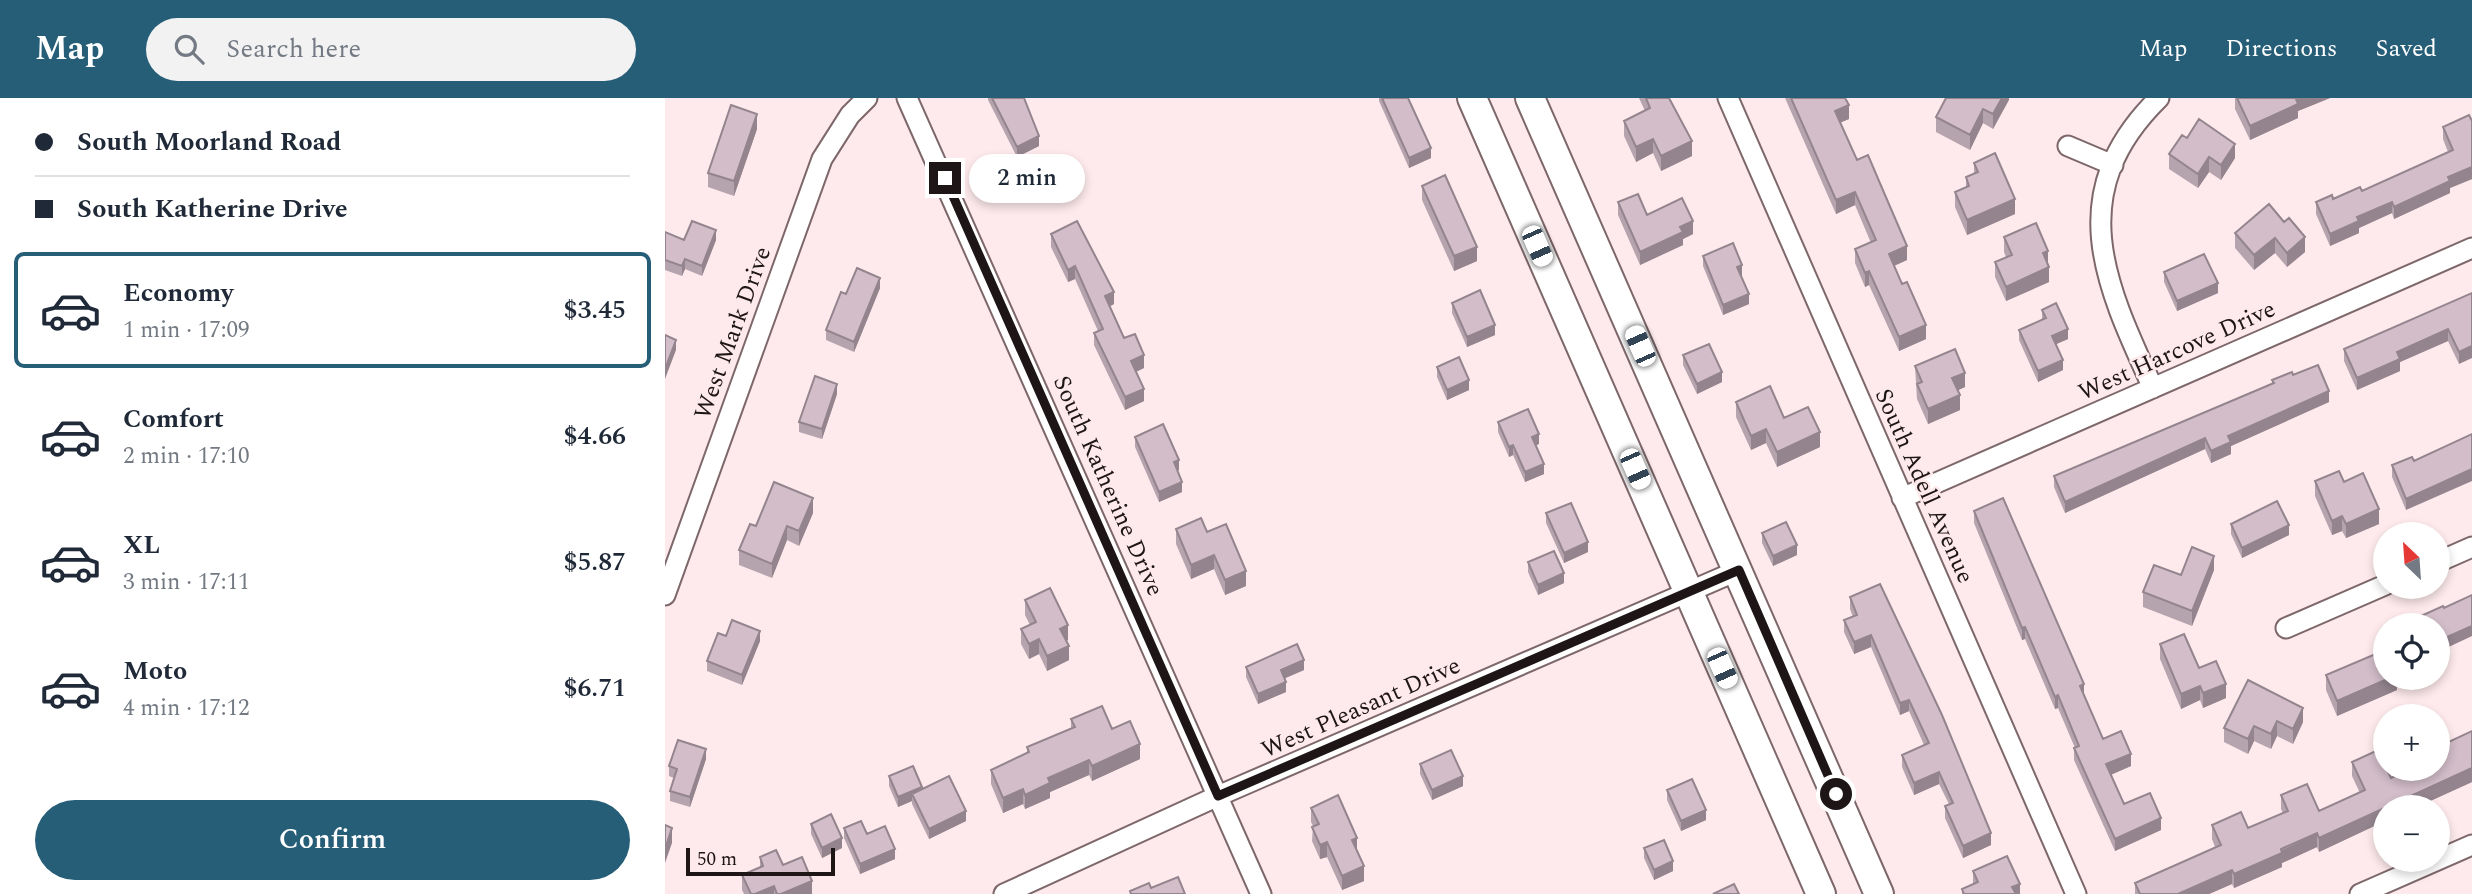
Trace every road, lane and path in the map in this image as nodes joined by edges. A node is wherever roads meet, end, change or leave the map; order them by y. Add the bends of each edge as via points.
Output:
1 (867, 98) edge
2 (908, 98) edge
3 (1472, 98) edge
4 (1529, 98) edge
5 (1728, 98) edge
6 (2159, 98) edge
7 (2069, 146) dead end
8 (2113, 164) junction
9 (2472, 248) edge
10 (2153, 388) junction
11 (1902, 498) junction
12 (2472, 547) edge
13 (2450, 557) edge
14 (1739, 570) junction
15 (2373, 589) edge
16 (1689, 592) junction
17 (665, 596) edge
18 (2286, 628) dead end
19 (1218, 796) junction
20 (2472, 845) edge
21 (1004, 894) edge
22 (1261, 894) edge
23 (1821, 894) edge
24 (1878, 894) edge
25 (2076, 894) edge
26 (2360, 894) edge

1 - 17 street, West Mark Drive via 850,115 822,159
2 - 19 street, South Katherine Drive
3 - 16 main road
4 - 14 main road
5 - 11 street, South Adell Avenue
6 - 8 street via 2130,132
7 - 8 street
8 - 10 street via 2101,213 2103,262 2119,313
9 - 10 street, West Harcove Drive
10 - 11 street, West Harcove Drive
11 - 25 street, South Adell Avenue
12 - 13 street
14 - 16 street, West Pleasant Drive
14 - 24 main road
15 - 18 street
16 - 19 street, West Pleasant Drive
16 - 23 main road
19 - 21 street, West Pleasant Drive
19 - 22 street, South Katherine Drive
20 - 26 street

